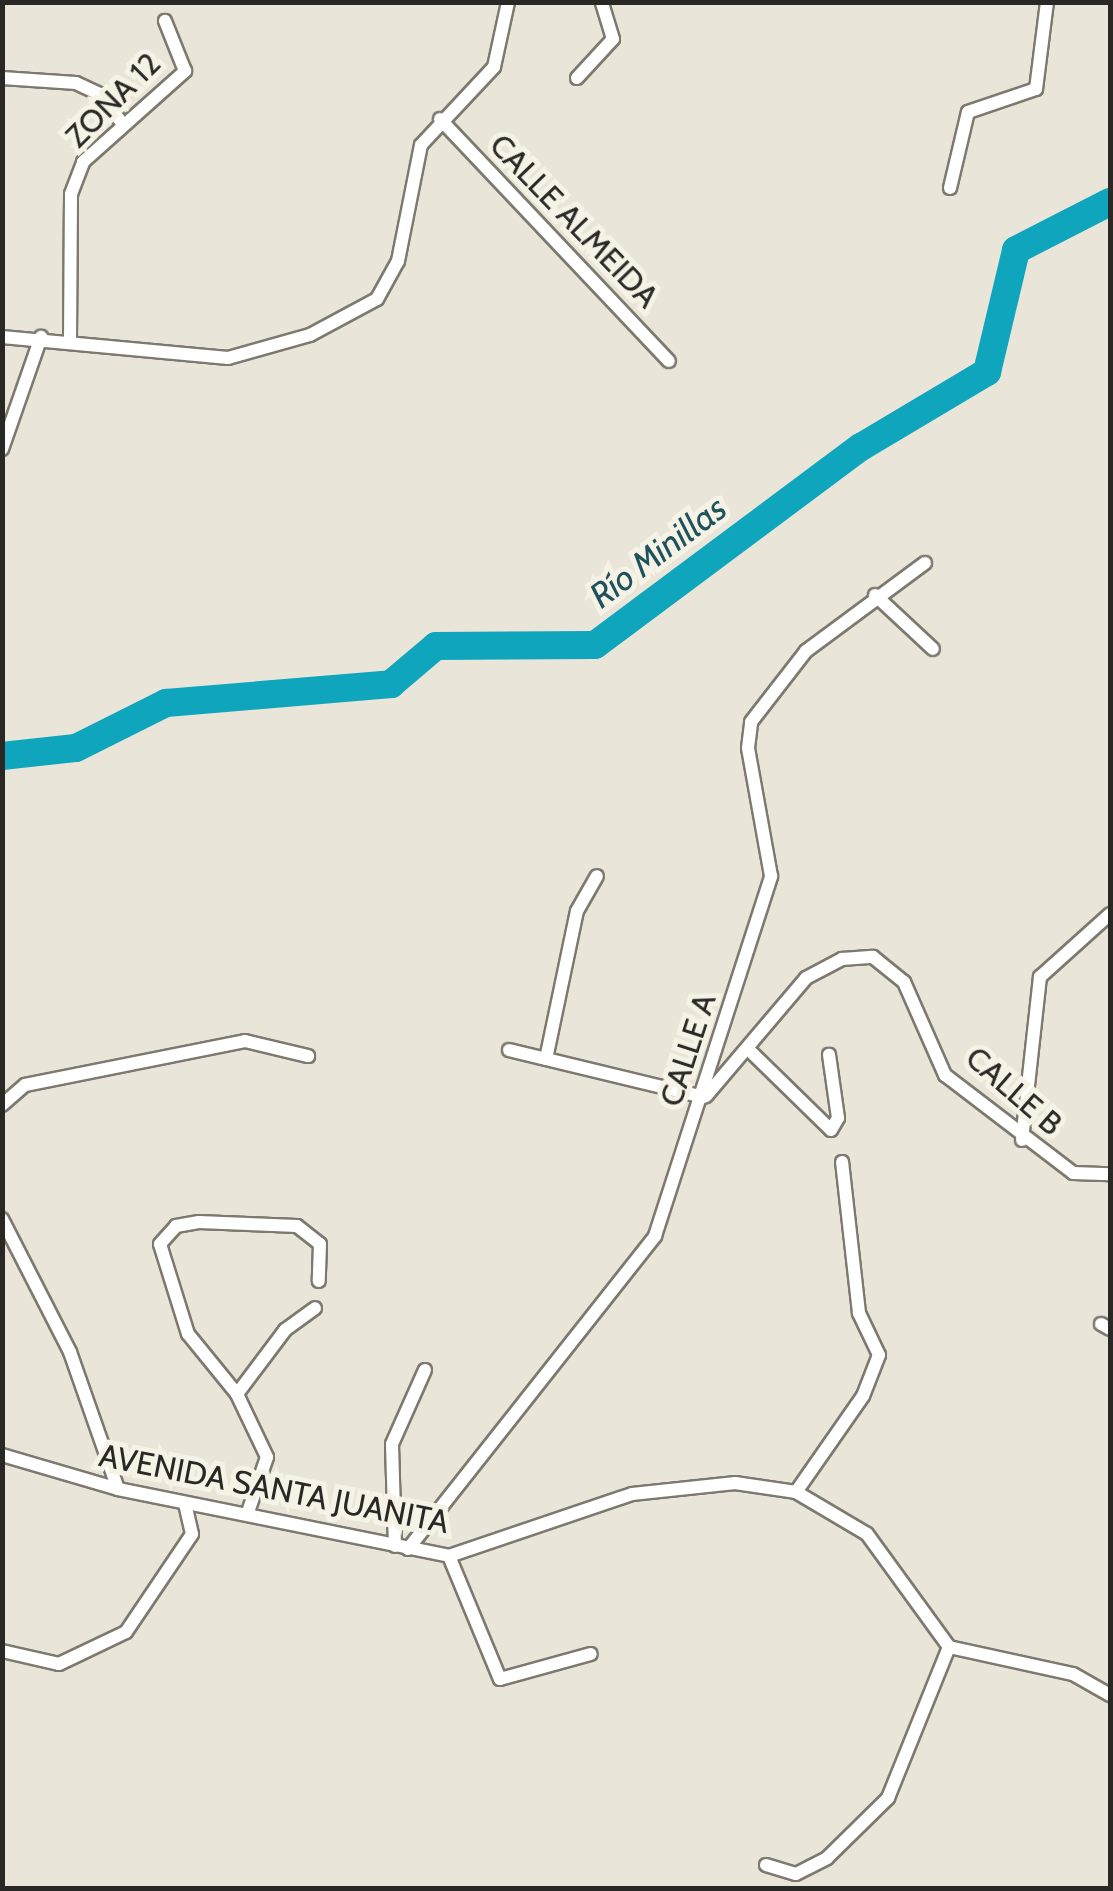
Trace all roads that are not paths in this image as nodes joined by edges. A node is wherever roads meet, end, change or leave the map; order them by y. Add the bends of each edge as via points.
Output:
1 (508, 2) edge
2 (602, 2) edge
3 (1047, 2) edge
4 (165, 21) dead end
5 (2, 78) edge
6 (577, 78) dead end
7 (440, 120) junction
8 (122, 126) junction
9 (950, 188) dead end
10 (2, 337) edge
11 (40, 337) junction
12 (70, 339) junction
13 (669, 361) dead end
14 (2, 449) edge
15 (925, 563) dead end
16 (875, 596) junction
17 (933, 649) dead end
18 (598, 876) dead end
19 (1110, 914) edge
20 (747, 1048) junction
21 (508, 1050) dead end
22 (308, 1056) dead end
23 (829, 1056) dead end
24 (546, 1059) junction
25 (702, 1099) junction
26 (2, 1105) edge
27 (1022, 1140) junction
28 (842, 1162) dead end
29 (1110, 1174) edge
30 (2, 1219) edge
31 (319, 1282) dead end
32 (315, 1308) dead end
33 (425, 1370) dead end
34 (237, 1394) junction
35 (2, 1455) edge
36 (118, 1490) junction
37 (796, 1492) junction
38 (184, 1504) junction
39 (248, 1512) junction
40 (402, 1548) junction
41 (449, 1556) junction
42 (949, 1647) junction
43 (2, 1651) edge
44 (591, 1654) dead end
45 (1110, 1696) edge
46 (766, 1865) dead end
47 (796, 1881) edge

1 - 7 street via 494,67
2 - 6 street via 612,39
3 - 9 street via 1036,88 968,112
4 - 8 street, ZONA 12 via 185,71
5 - 8 street via 76,83 100,94
7 - 12 street via 422,145 398,261 377,299 310,335 228,358
7 - 13 street, CALLE ALMEIDA
8 - 12 street, ZONA 12 via 83,162 71,194
10 - 11 street
11 - 12 street
11 - 14 street
15 - 16 street, CALLE A
16 - 17 street
16 - 25 street, CALLE A via 806,651 752,722 748,748 772,876
18 - 24 street via 577,911
19 - 27 street via 1040,977
20 - 23 street via 831,1130 838,1118
20 - 25 street, CALLE B
20 - 27 street, CALLE B via 806,978 842,959 874,957 904,982 946,1075
21 - 24 street
22 - 26 street via 245,1042 25,1085
24 - 25 street
25 - 40 street, CALLE A via 655,1236
27 - 29 street, CALLE B via 1073,1173
28 - 37 street via 859,1313 879,1355 864,1396
30 - 36 street via 70,1352
31 - 34 street via 320,1244 297,1226 199,1222 176,1226 160,1244 188,1334
32 - 34 street via 285,1330
33 - 40 street via 392,1444
34 - 39 street via 266,1456
35 - 36 street, AVENIDA SANTA JUANITA
36 - 38 street, AVENIDA SANTA JUANITA
37 - 41 street, AVENIDA SANTA JUANITA via 735,1483 632,1494
37 - 42 street, AVENIDA SANTA JUANITA via 867,1534
38 - 39 street, AVENIDA SANTA JUANITA
38 - 43 street via 192,1534 126,1632 59,1664
39 - 40 street, AVENIDA SANTA JUANITA
40 - 41 street, AVENIDA SANTA JUANITA
41 - 44 street via 500,1679
42 - 45 street via 1073,1674
42 - 47 street via 888,1798
46 - 47 street

